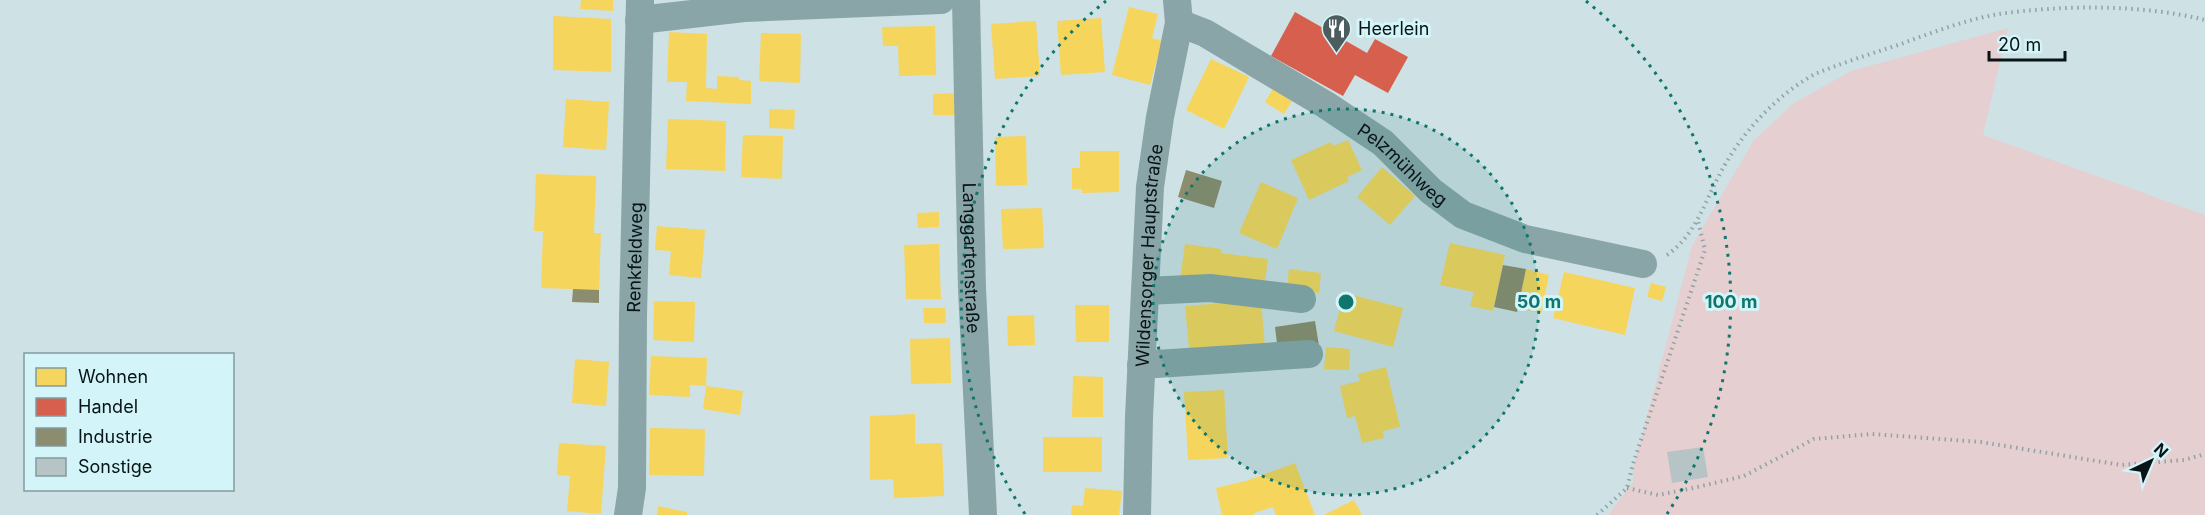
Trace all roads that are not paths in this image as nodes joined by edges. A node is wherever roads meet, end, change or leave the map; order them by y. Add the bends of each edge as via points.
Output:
1 (941, 0) edge
2 (966, 0) edge
3 (640, 10) edge
4 (1178, 11) edge
5 (1642, 264) road end
6 (1145, 291) junction
7 (1302, 299) dead end
8 (1309, 354) dead end
9 (1141, 365) junction
10 (628, 515) edge
11 (983, 515) edge
12 (1137, 515) edge

1 - 3 street
2 - 11 street, Langgartenstraße via 972,289
3 - 10 street, Renkfeldweg via 632,488
4 - 5 street, Pelzmühlweg via 1205,33 1383,143 1431,191 1463,215 1525,239
4 - 6 street, Wildensorger Hauptstraße via 1150,187
6 - 7 street via 1210,288
6 - 9 street, Wildensorger Hauptstraße
8 - 9 street
9 - 12 street, Wildensorger Hauptstraße

